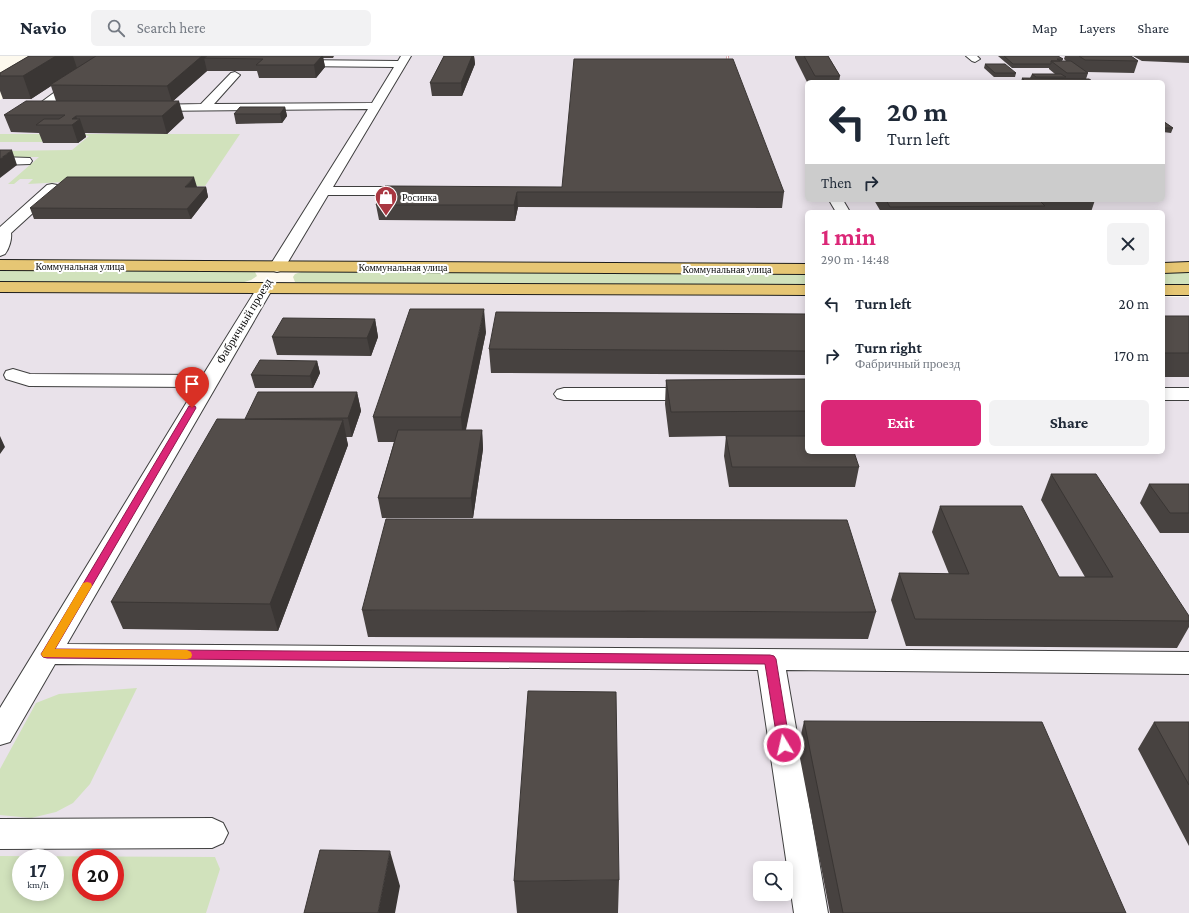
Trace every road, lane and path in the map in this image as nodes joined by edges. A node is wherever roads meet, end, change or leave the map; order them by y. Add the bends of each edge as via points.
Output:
1 (404, 60) edge
2 (284, 63) edge
3 (90, 72) edge
4 (235, 75) edge
5 (376, 106) junction
6 (143, 108) edge
7 (204, 108) junction
8 (74, 109) edge
9 (0, 161) edge
10 (26, 161) dead end
11 (52, 188) edge
12 (396, 190) edge
13 (324, 191) junction
14 (0, 251) edge
15 (0, 266) edge
16 (278, 267) junction
17 (1165, 268) edge
18 (1189, 268) edge
19 (805, 269) edge
20 (0, 287) edge
21 (265, 288) junction
22 (805, 290) edge
23 (1165, 290) edge
24 (1189, 290) edge
25 (13, 375) dead end
26 (208, 381) junction
27 (564, 394) dead end
28 (713, 394) edge
29 (1165, 394) edge
30 (1189, 394) edge
31 (47, 654) junction
32 (770, 659) junction
33 (1189, 663) edge
34 (10, 701) edge
35 (0, 733) edge
36 (212, 833) dead end
37 (0, 834) edge
38 (811, 913) edge

1 - 2 street
1 - 5 street, Фабричный проезд
3 - 8 street via 40,108
4 - 7 street
5 - 7 street
5 - 13 street, Фабричный проезд
6 - 7 street
9 - 10 street
11 - 14 street via 3,232
12 - 13 street
13 - 16 street, Фабричный проезд
15 - 16 main road, Коммунальная улица
16 - 19 main road, Коммунальная улица
16 - 21 main road, Фабричный проезд
17 - 18 main road
20 - 21 main road, Коммунальная улица
21 - 22 main road, Коммунальная улица
21 - 26 street, Фабричный проезд
23 - 24 main road
25 - 26 street via 29,380
26 - 31 street, Фабричный проезд
27 - 28 street
29 - 30 street
31 - 32 street
31 - 34 street, Фабричный проезд
32 - 33 street
32 - 38 street
34 - 35 street, Фабричный проезд
36 - 37 street

